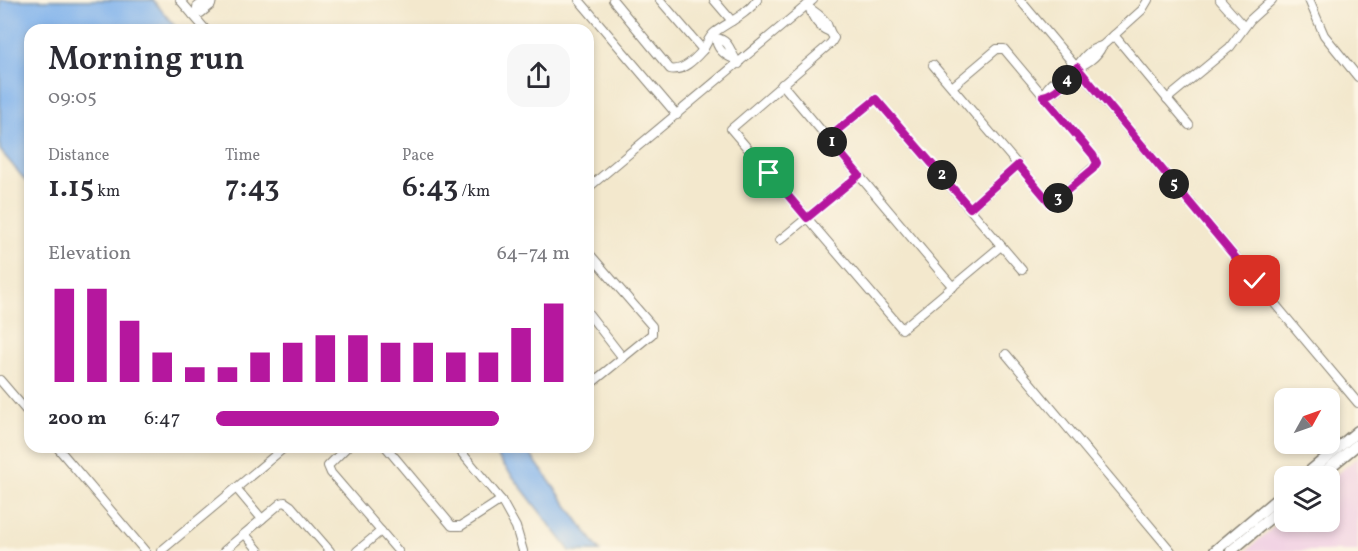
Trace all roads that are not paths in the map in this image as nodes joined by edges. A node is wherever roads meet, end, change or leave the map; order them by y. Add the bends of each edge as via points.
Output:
1 (180, 0) edge
2 (206, 0) edge
3 (212, 0) edge
4 (579, 0) edge
5 (613, 0) edge
6 (660, 0) edge
7 (714, 0) edge
8 (757, 0) edge
9 (1020, 0) edge
10 (1148, 0) edge
11 (1220, 0) edge
12 (1272, 0) edge
13 (1309, 0) edge
14 (810, 5) edge
15 (195, 14) junction
16 (732, 21) junction
17 (202, 24) edge
18 (1244, 27) junction
19 (1114, 35) junction
20 (714, 36) junction
21 (703, 50) junction
22 (736, 61) junction
23 (933, 65) dead end
24 (1077, 67) junction
25 (1356, 72) edge
26 (783, 84) junction
27 (952, 87) junction
28 (1043, 96) junction
29 (1167, 99) junction
30 (677, 115) junction
31 (1189, 125) dead end
32 (828, 138) junction
33 (1018, 165) junction
34 (859, 175) junction
35 (594, 183) edge
36 (970, 208) junction
37 (807, 218) junction
38 (780, 240) dead end
39 (1001, 246) junction
40 (594, 259) edge
41 (1022, 270) dead end
42 (953, 287) junction
43 (594, 320) edge
44 (1006, 354) dead end
45 (624, 358) junction
46 (594, 377) edge
47 (0, 380) edge
48 (1358, 403) edge
49 (24, 408) edge
50 (1358, 431) edge
51 (1358, 444) edge
52 (62, 453) edge
53 (278, 453) edge
54 (341, 453) edge
55 (391, 453) edge
56 (462, 453) edge
57 (1316, 466) edge
58 (1331, 466) edge
59 (236, 488) junction
60 (501, 500) junction
61 (1274, 501) edge
62 (1274, 514) edge
63 (262, 519) junction
64 (381, 531) junction
65 (245, 534) junction
66 (145, 551) edge
67 (161, 551) edge
68 (224, 551) edge
69 (259, 551) edge
70 (330, 551) edge
71 (357, 551) edge
72 (398, 551) edge
73 (523, 551) edge
74 (1171, 551) edge
75 (1215, 551) edge
76 (1231, 551) edge

1 - 15 street
2 - 15 street
3 - 15 street via 211,5
4 - 30 street
5 - 21 street via 670,69 682,68
6 - 21 street
7 - 16 street
8 - 16 street
9 - 24 street
10 - 19 street
11 - 18 street
12 - 18 street
13 - 25 street via 1324,35
14 - 22 street
14 - 26 street via 834,38
15 - 17 street
16 - 20 street
18 - 29 street via 1230,47
19 - 24 street via 1102,46 1094,47
19 - 29 street
20 - 21 street
20 - 22 street via 723,39 723,45 733,51
22 - 30 street
23 - 27 street
24 - 28 street via 1046,88
24 - 48 street
26 - 32 street
26 - 37 street via 731,129
27 - 28 street via 1001,48
27 - 33 street
28 - 33 street via 1097,163 1051,204
29 - 31 street
30 - 35 street
32 - 34 street
32 - 36 street via 876,99
33 - 36 street
34 - 37 street
34 - 42 street
36 - 39 street
37 - 38 street
37 - 42 street via 902,329
39 - 41 street
39 - 42 street
40 - 45 street via 652,326 652,334
43 - 45 street
44 - 74 street
45 - 46 street
47 - 49 street
50 - 57 main road
51 - 58 main road
52 - 66 street
53 - 59 street
54 - 64 street via 328,466 331,473
55 - 60 street via 452,526 461,526
56 - 60 street
59 - 63 street
59 - 67 street
60 - 73 street via 516,527
61 - 75 main road
62 - 76 main road
63 - 65 street
63 - 70 street via 281,503 288,503
64 - 71 street
64 - 72 street
65 - 68 street
65 - 69 street

